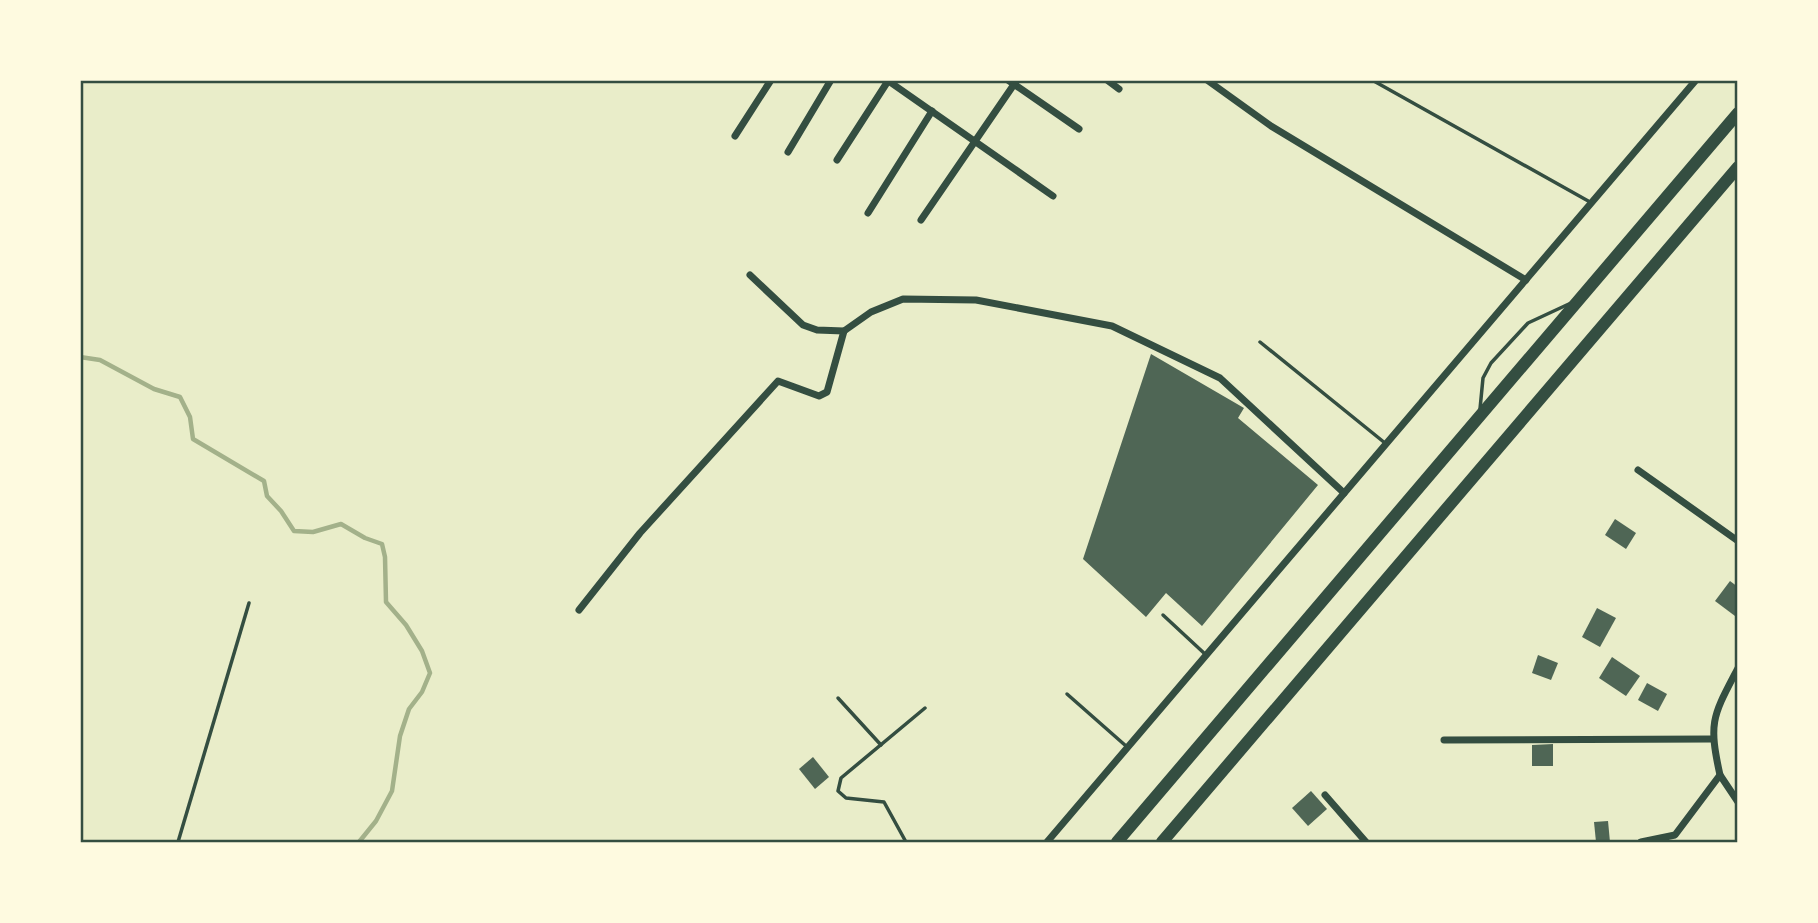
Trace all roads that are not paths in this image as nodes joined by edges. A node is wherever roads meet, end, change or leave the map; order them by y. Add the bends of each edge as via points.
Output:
1 (771, 80) edge
2 (831, 80) edge
3 (1107, 80) edge
4 (1207, 80) edge
5 (1372, 80) edge
6 (1696, 80) edge
7 (888, 81) edge
8 (1013, 82) edge
9 (1119, 89) dead end
10 (932, 111) junction
11 (1738, 113) edge
12 (1079, 129) dead end
13 (735, 136) dead end
14 (975, 140) junction
15 (788, 152) dead end
16 (837, 160) dead end
17 (1738, 167) edge
18 (1053, 196) dead end
19 (1591, 204) junction
20 (868, 213) dead end
21 (921, 220) dead end
22 (750, 275) dead end
23 (1526, 280) junction
24 (1579, 299) junction
25 (844, 331) junction
26 (1260, 342) dead end
27 (1479, 417) junction
28 (1386, 444) junction
29 (1638, 470) dead end
30 (1344, 493) junction
31 (1738, 541) edge
32 (249, 603) dead end
33 (579, 610) dead end
34 (1163, 615) dead end
35 (1206, 655) junction
36 (1738, 668) edge
37 (1067, 694) dead end
38 (838, 698) dead end
39 (925, 708) dead end
40 (1712, 739) junction
41 (1444, 740) dead end
42 (881, 745) junction
43 (1128, 747) junction
44 (1720, 775) junction
45 (1325, 795) dead end
46 (1738, 802) edge
47 (1676, 839) edge
48 (178, 842) edge
49 (906, 842) edge
50 (1047, 842) edge
51 (1117, 842) edge
52 (1162, 842) edge
53 (1366, 842) edge
54 (1641, 842) edge

1 - 13 street
2 - 15 street
3 - 9 street
4 - 23 street via 1271,126
5 - 19 lane
6 - 19 street
7 - 10 street
7 - 16 street
8 - 12 street
8 - 14 street
10 - 14 street
10 - 20 street
11 - 24 highway
14 - 18 street
14 - 21 street
17 - 52 highway
19 - 23 street
22 - 25 street via 803,325
23 - 28 street
24 - 27 highway
24 - 27 lane via 1528,323 1491,363 1483,378
25 - 30 street via 871,312 903,299 975,300 1112,326 1220,378
25 - 33 street via 827,392 819,396 778,381 640,533
26 - 28 lane
27 - 51 highway
28 - 30 street
29 - 31 street
30 - 35 street
32 - 48 lane
34 - 35 lane
35 - 43 street
36 - 40 street via 1714,715
37 - 43 lane
38 - 42 lane
39 - 42 lane
40 - 41 street
40 - 44 street
42 - 49 lane via 841,778 838,791 846,798 884,802
43 - 50 street
44 - 46 street
44 - 47 street
45 - 53 street
47 - 54 street

